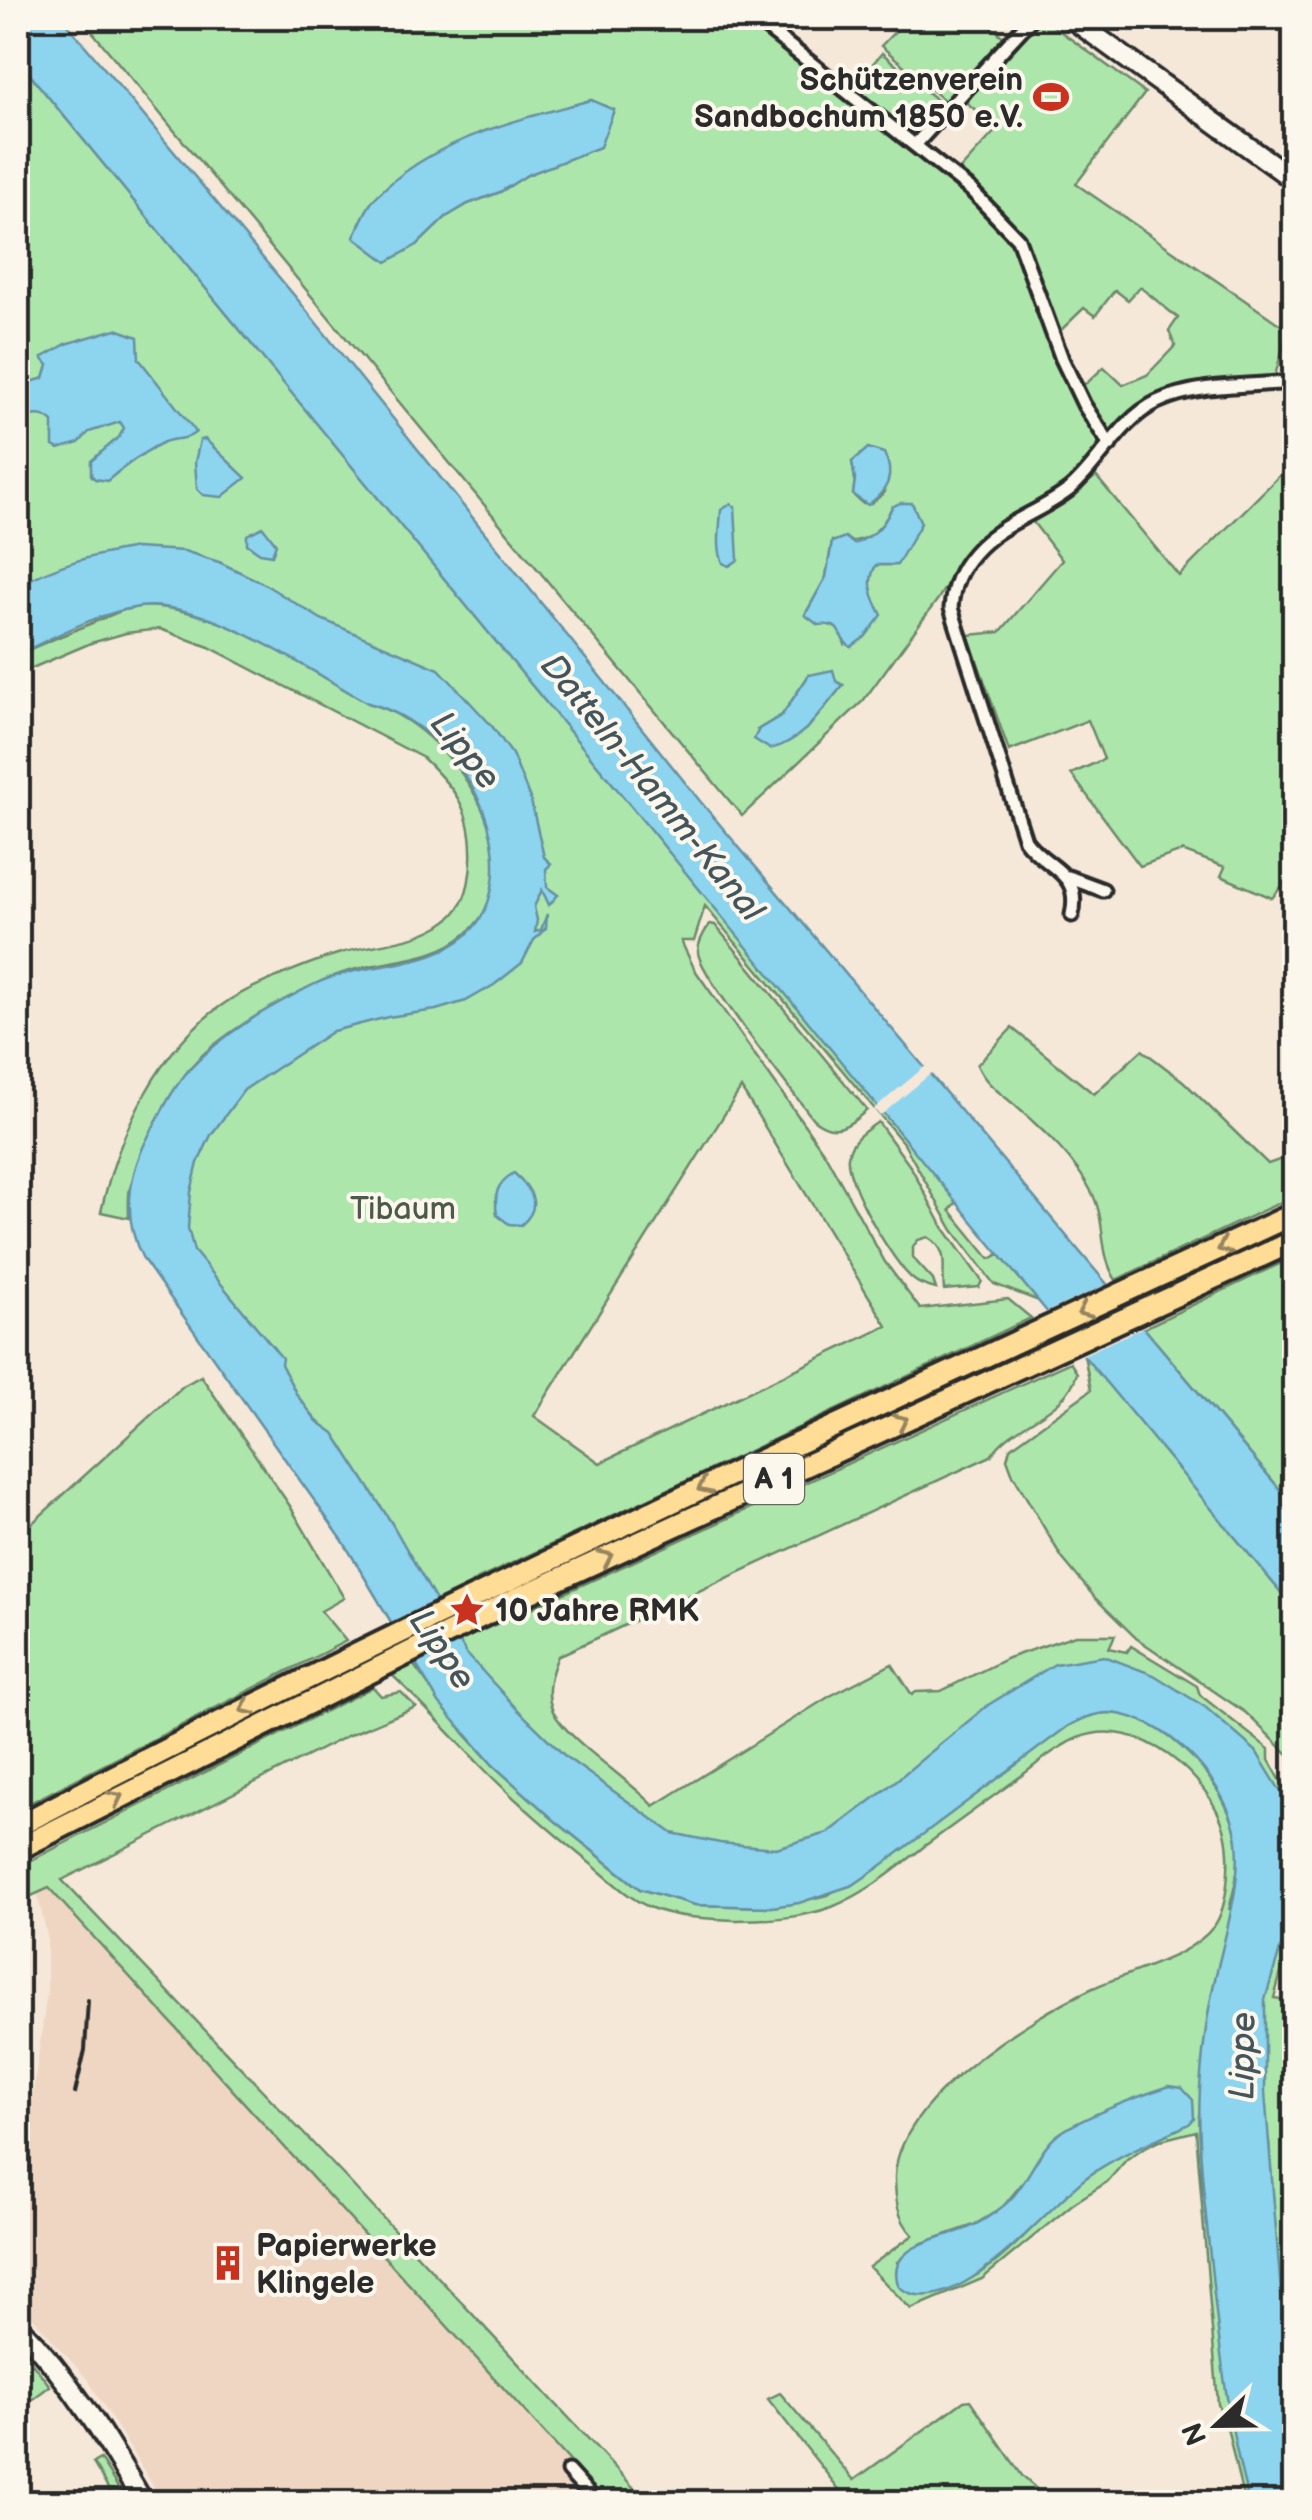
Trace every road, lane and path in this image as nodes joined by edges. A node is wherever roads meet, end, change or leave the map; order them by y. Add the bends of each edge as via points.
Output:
1 (754, 18) edge
2 (1032, 18) edge
3 (1071, 18) edge
4 (915, 145) junction
5 (1294, 180) edge
6 (1294, 382) edge
7 (1110, 445) junction
8 (1068, 877) junction
9 (1103, 890) dead end
10 (1072, 915) dead end
11 (1294, 1214) edge
12 (1294, 1241) edge
13 (512, 1589) junction
14 (22, 1839) edge
15 (18, 2326) edge
16 (568, 2472) dead end
17 (143, 2502) edge
18 (596, 2502) edge

1 - 4 street
2 - 4 street
3 - 5 main road
4 - 7 street via 1018,240 1062,359
6 - 7 street via 1168,398 1134,419
7 - 8 street via 1067,491 987,540 953,586 951,608 1025,840 1038,858
8 - 9 street
8 - 10 street
11 -> 13 highway, A 1
13 -> 12 highway, A 1
13 - 14 highway, A 1
15 - 17 main road via 90,2416
16 - 18 street

